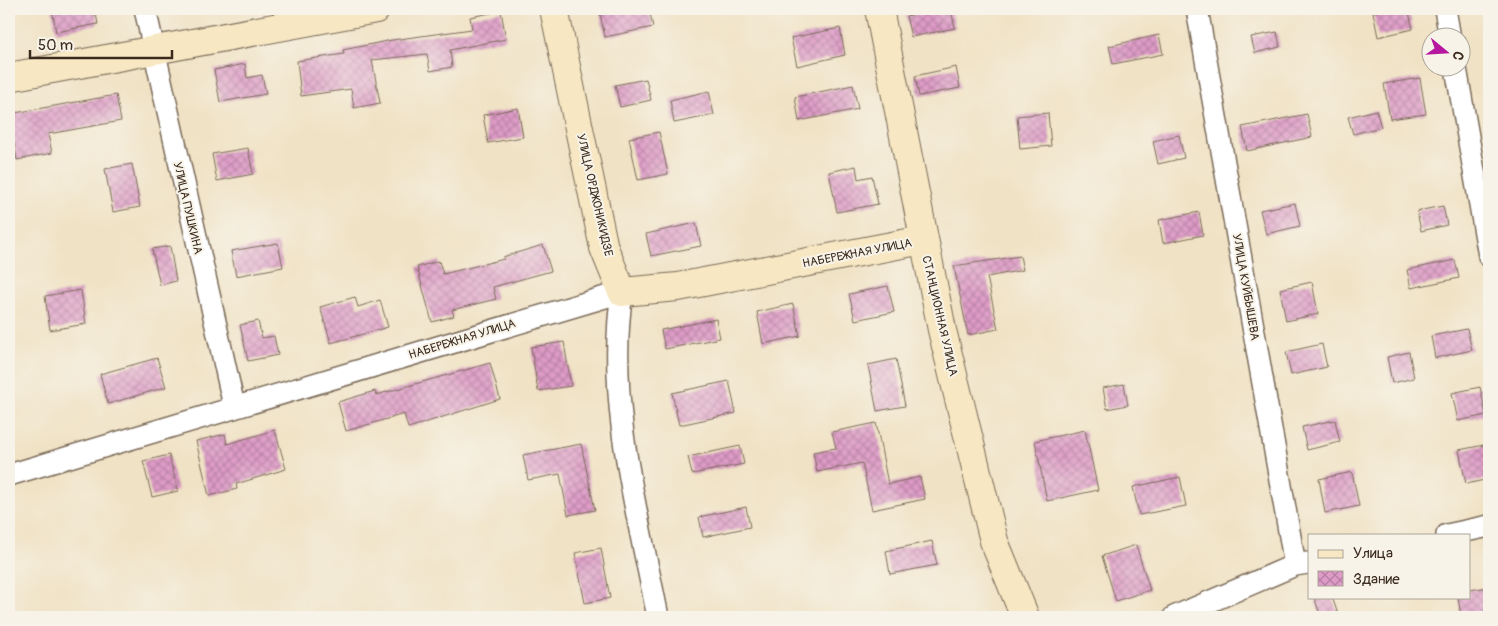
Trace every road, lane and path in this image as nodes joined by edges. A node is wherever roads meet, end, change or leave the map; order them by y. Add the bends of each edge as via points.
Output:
1 (145, 9) edge
2 (376, 9) edge
3 (554, 9) edge
4 (879, 9) edge
5 (1197, 9) edge
6 (1445, 9) edge
7 (1448, 28) edge
8 (153, 50) junction
9 (9, 77) edge
10 (1458, 78) edge
11 (923, 240) junction
12 (1489, 256) edge
13 (622, 292) junction
14 (234, 406) junction
15 (9, 475) edge
16 (1489, 526) edge
17 (1453, 534) edge
18 (1302, 564) edge
19 (658, 617) edge
20 (1025, 617) edge
21 (1174, 617) edge

1 - 8 street, УЛИЦА ПУШКИНА
2 - 8 main road
3 - 13 main road, УЛИЦА ОРДЖОНИКИДЗЕ via 604,248
4 - 11 main road, СТАНЦИОННАЯ УЛИЦА
5 - 18 street, УЛИЦА КУЙБЫШЕВА
6 - 7 street
8 - 9 main road
8 - 14 street, УЛИЦА ПУШКИНА
10 - 12 street
11 - 13 main road, НАБЕРЕЖНАЯ УЛИЦА via 678,287
11 - 20 main road, СТАНЦИОННАЯ УЛИЦА via 994,541
13 - 14 street, НАБЕРЕЖНАЯ УЛИЦА
13 - 19 street via 617,327 620,428
14 - 15 street, НАБЕРЕЖНАЯ УЛИЦА
16 - 17 street
18 - 21 street

